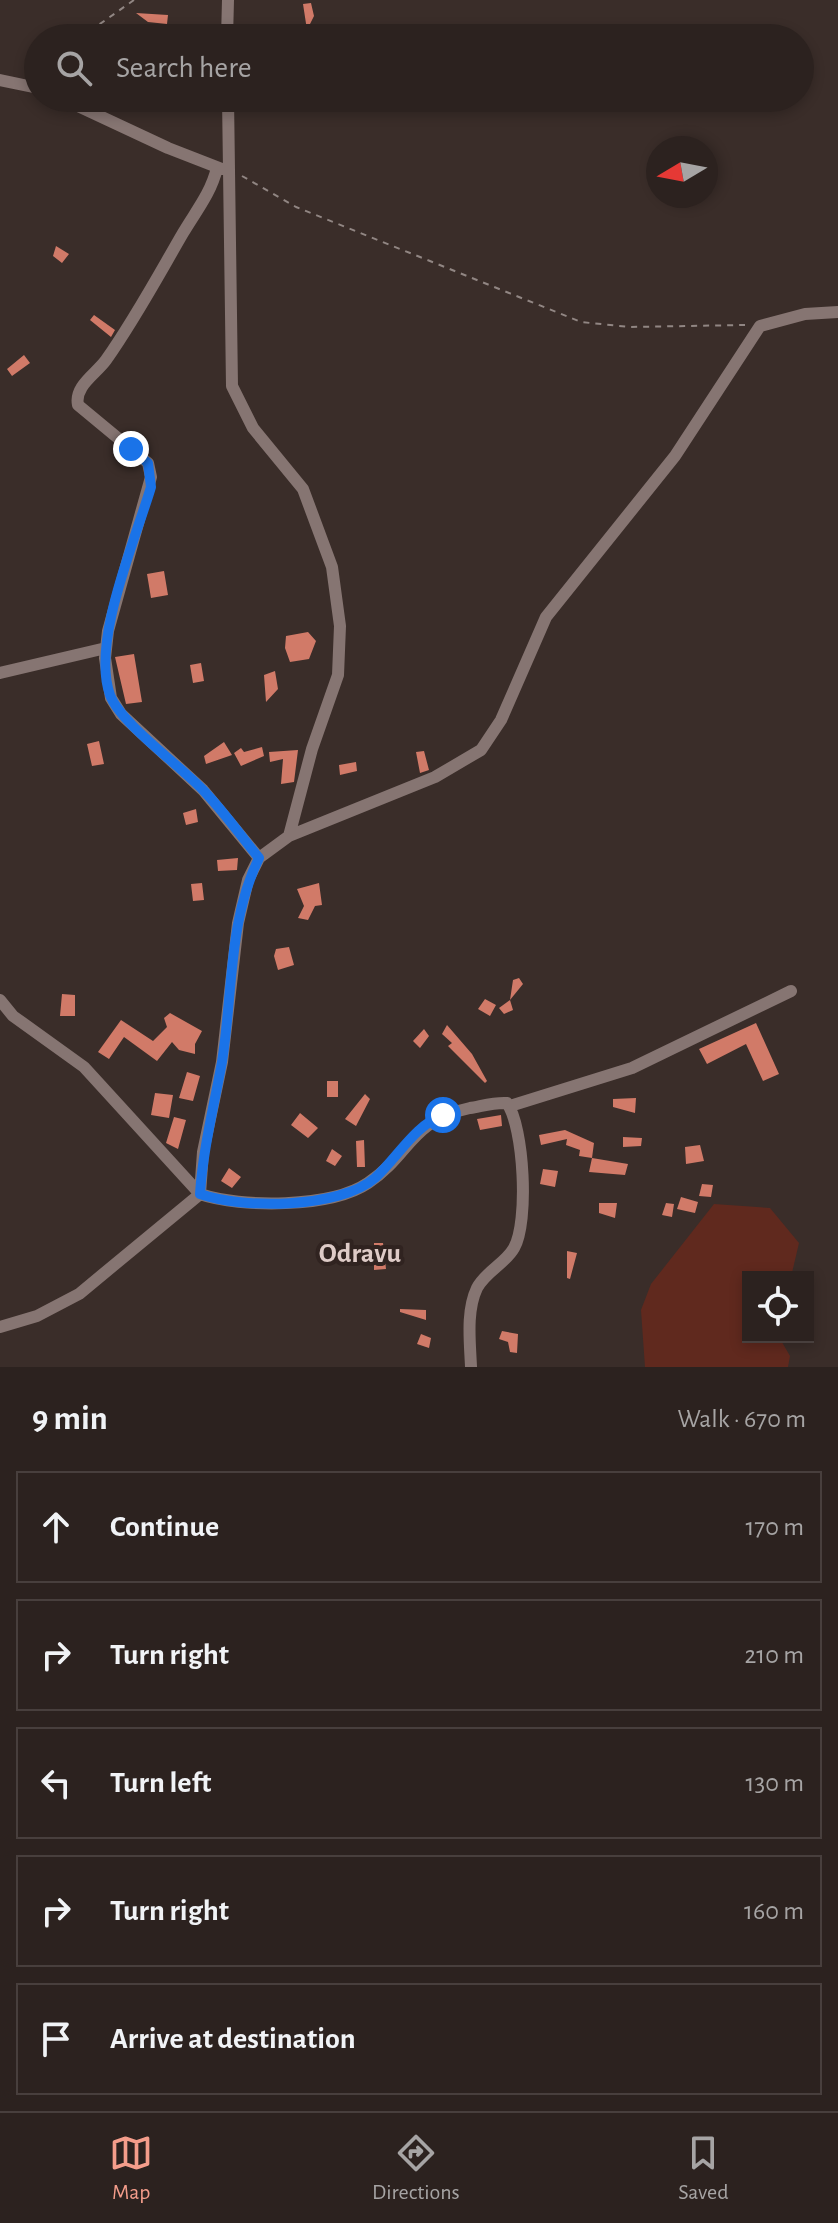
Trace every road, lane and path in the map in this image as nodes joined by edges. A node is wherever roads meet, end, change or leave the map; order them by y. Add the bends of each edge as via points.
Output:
1 (134, 0) edge
2 (228, 0) edge
3 (100, 24) edge
4 (227, 24) edge
5 (0, 80) edge
6 (24, 85) edge
7 (93, 112) edge
8 (227, 112) edge
9 (224, 169) junction
10 (838, 312) edge
11 (760, 326) junction
12 (106, 648) junction
13 (0, 673) edge
14 (289, 836) junction
15 (259, 858) junction
16 (791, 991) dead end
17 (0, 1000) edge
18 (510, 1106) junction
19 (200, 1194) junction
20 (0, 1327) edge
21 (471, 1367) edge

1 - 3 path
2 - 4 street
5 - 6 street
7 - 9 street
8 - 9 street
9 - 11 path via 296,207 581,322
9 - 12 street via 143,307 77,393 78,405 148,463 151,477
9 - 14 street via 232,386 253,428 303,489 332,567 340,626 338,675
10 - 11 street
11 - 14 street via 675,456 546,617 501,720 481,750 435,777
12 - 13 street
12 - 15 street via 106,680 121,714 203,790
14 - 15 street
15 - 19 street via 238,923
16 - 18 street via 632,1068
17 - 19 street via 13,1016 84,1067
18 - 19 street via 500,1103 437,1117 371,1181 348,1192 250,1204
18 - 21 street via 522,1173 519,1234 513,1250 476,1289
19 - 20 street via 79,1294 37,1316

